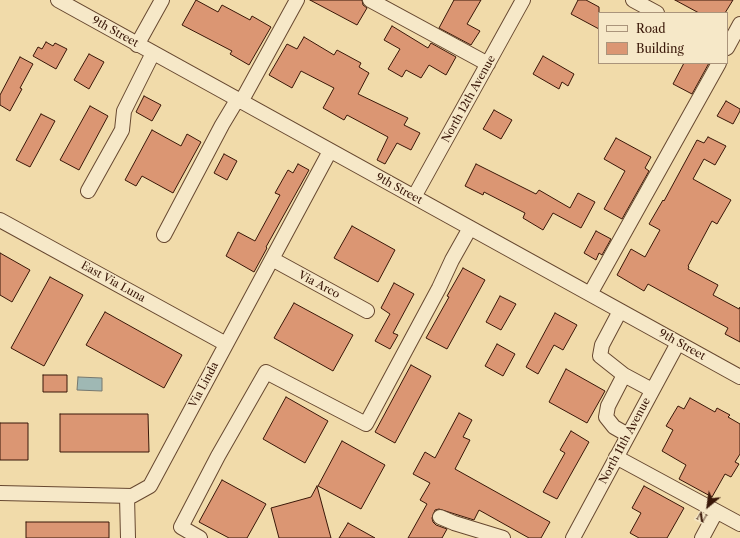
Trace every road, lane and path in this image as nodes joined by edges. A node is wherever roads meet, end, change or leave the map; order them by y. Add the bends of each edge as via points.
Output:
1 (58, 0) edge
2 (162, 0) edge
3 (297, 0) edge
4 (370, 0) edge
5 (523, 0) edge
6 (633, 0) edge
7 (655, 12) edge
8 (740, 24) edge
9 (137, 45) junction
10 (728, 46) edge
11 (152, 53) junction
12 (488, 64) junction
13 (718, 64) edge
14 (239, 101) junction
15 (330, 151) junction
16 (88, 191) dead end
17 (414, 197) junction
18 (0, 220) edge
19 (470, 228) junction
20 (164, 235) dead end
21 (272, 260) junction
22 (590, 294) junction
23 (367, 311) dead end
24 (620, 311) junction
25 (678, 343) junction
26 (226, 344) junction
27 (624, 376) junction
28 (740, 377) edge
29 (652, 390) junction
30 (628, 435) junction
31 (616, 457) junction
32 (0, 493) edge
33 (127, 496) junction
34 (716, 512) junction
35 (440, 516) dead end
36 (740, 524) edge
37 (128, 538) edge
38 (200, 538) edge
39 (503, 538) edge
40 (573, 538) edge
41 (702, 538) edge

1 - 9 street, 9th Street
2 - 9 street
3 - 14 street
4 - 12 street
5 - 12 street, North 12th Avenue
6 - 7 street
8 - 10 street
9 - 11 street, 9th Street
11 - 14 street, 9th Street
11 - 16 street via 124,111 122,130
12 - 17 street, North 12th Avenue
13 - 22 street
14 - 15 street, 9th Street
14 - 20 street via 222,125
15 - 17 street, 9th Street
15 - 21 street, Via Linda
17 - 19 street, 9th Street
18 - 26 street, East Via Luna
19 - 22 street, 9th Street
19 - 38 street via 366,424 266,372 181,527
21 - 23 street, Via Arco
21 - 26 street, Via Linda
22 - 24 street, 9th Street
24 - 25 street, 9th Street
24 - 27 street via 602,345 600,356
25 - 28 street, 9th Street
25 - 29 street, North 11th Avenue
26 - 33 street, Via Linda via 150,486
27 - 29 street
27 - 30 street via 608,406 606,417 614,427
29 - 30 street, North 11th Avenue
30 - 31 street, North 11th Avenue
31 - 34 street
31 - 40 street, North 11th Avenue
32 - 33 street, Via Linda
33 - 37 street
34 - 36 street
34 - 41 street
35 - 39 street

